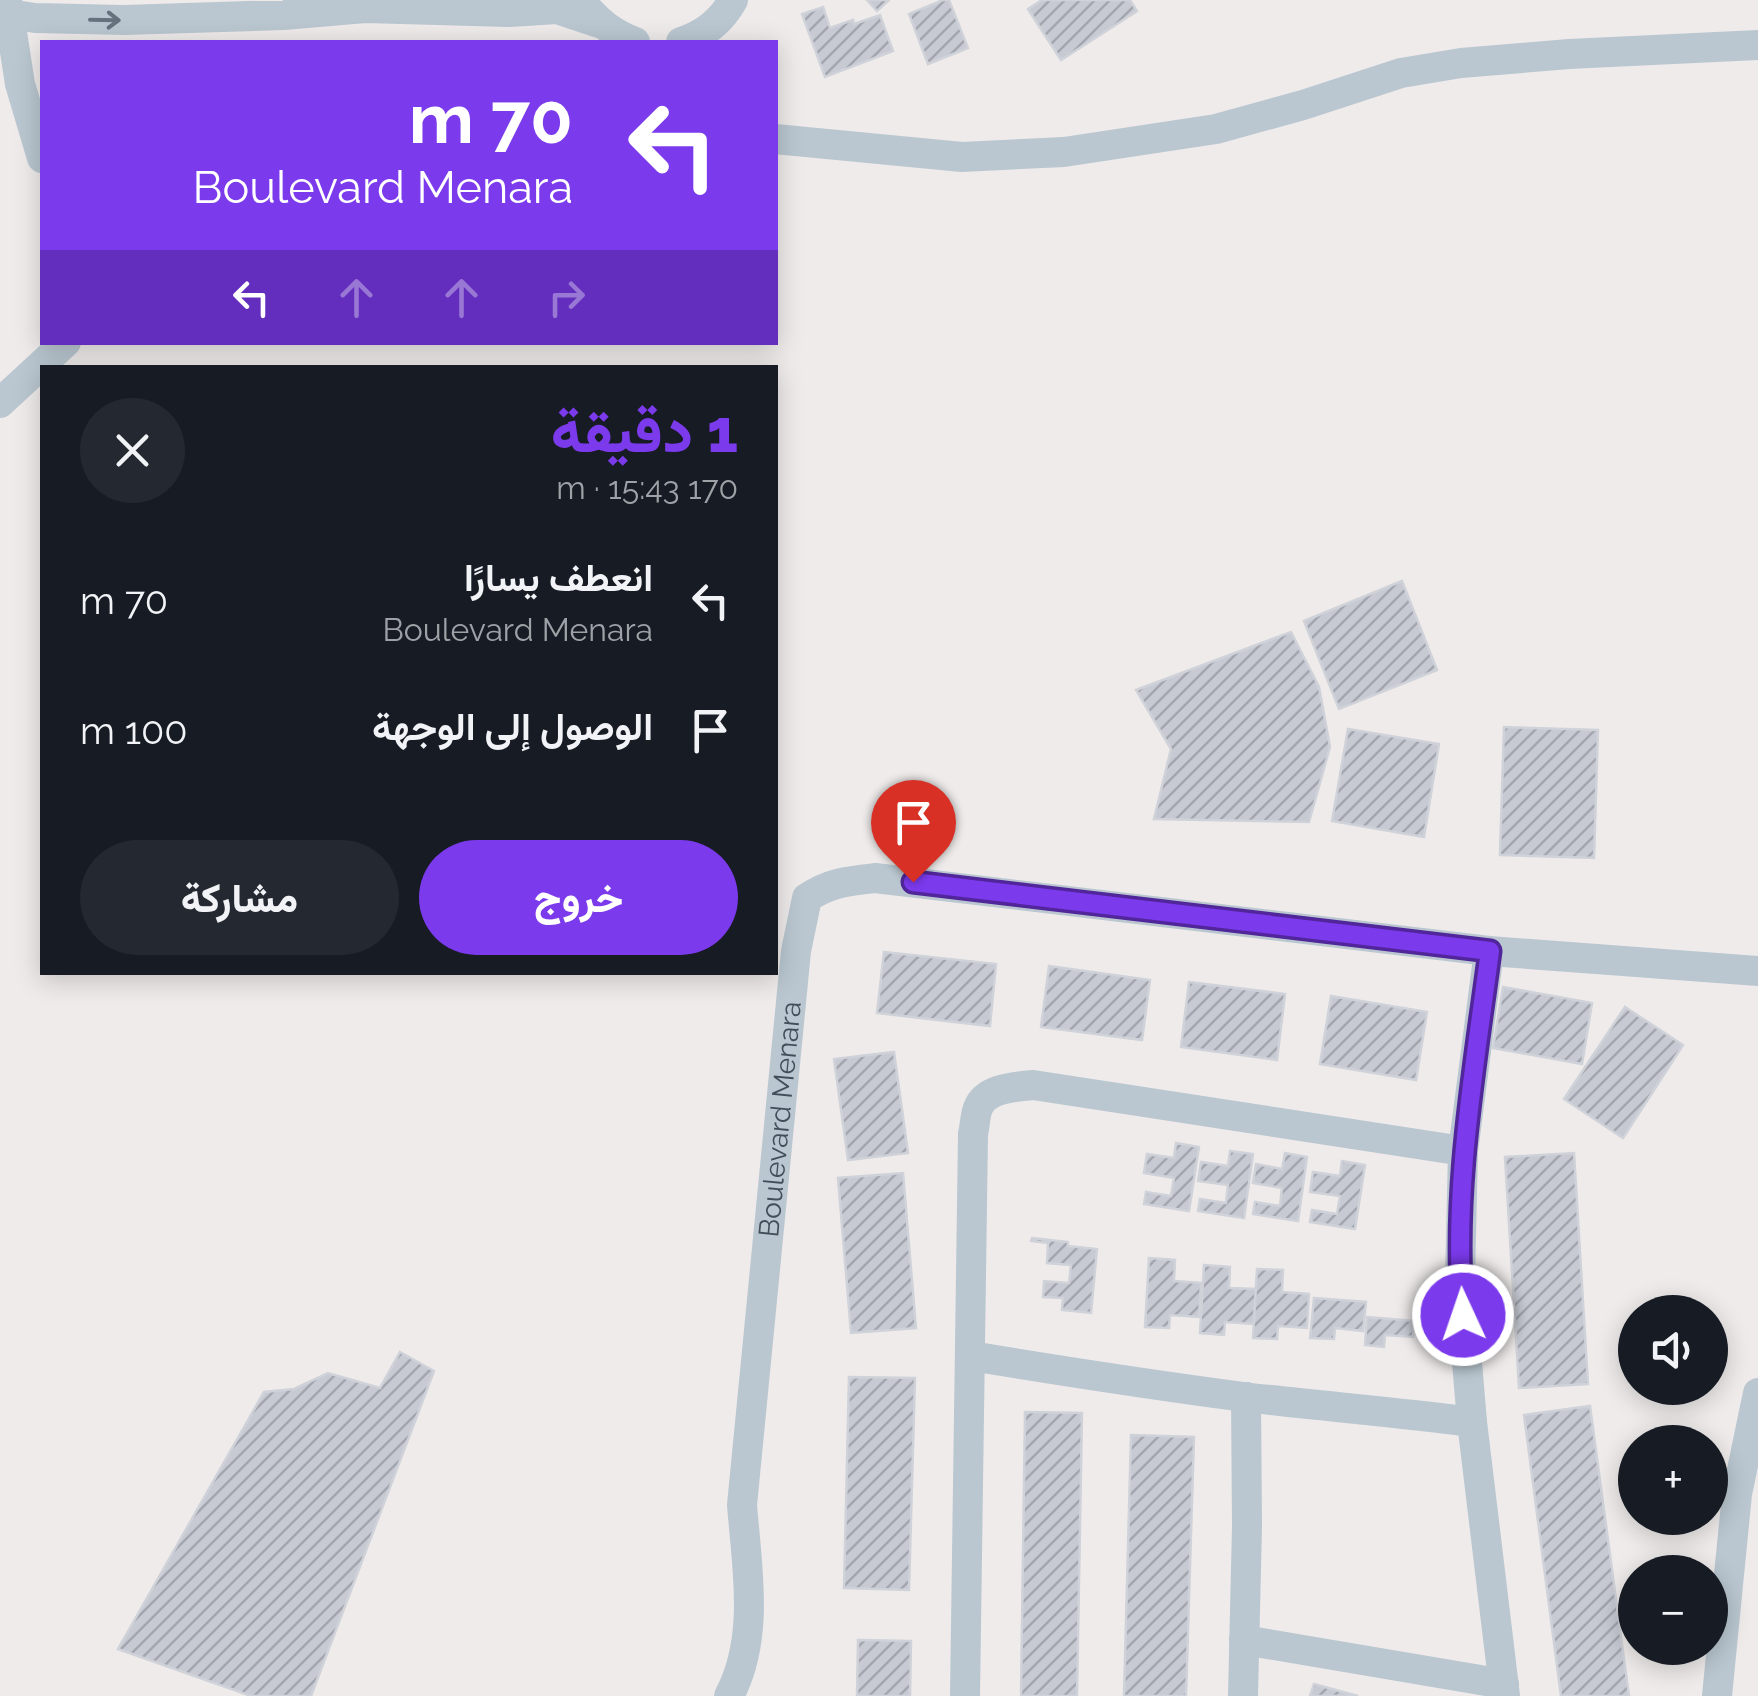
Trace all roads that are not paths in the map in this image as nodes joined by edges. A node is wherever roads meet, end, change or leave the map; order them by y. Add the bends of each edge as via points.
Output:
1 (732, 0) edge
2 (5, 9) edge
3 (591, 11) edge
4 (630, 40) edge
5 (687, 40) edge
6 (1758, 46) edge
7 (778, 139) edge
8 (40, 151) edge
9 (63, 345) edge
10 (41, 365) edge
11 (40, 366) edge
12 (0, 402) edge
13 (1490, 951) junction
14 (1758, 971) edge
15 (1463, 1151) junction
16 (972, 1356) junction
17 (1758, 1394) edge
18 (1246, 1397) junction
19 (1472, 1422) junction
20 (1244, 1640) junction
21 (1504, 1690) edge
22 (729, 1696) edge
23 (965, 1696) edge
24 (1242, 1696) edge
25 (1717, 1696) edge

1 - 5 street via 712,26
2 -> 3 street via 35,18 124,20 365,8
2 - 8 street
3 - 4 street
6 - 7 street via 1461,63 1216,129 1064,152 962,157
9 - 10 street
11 - 12 street
13 - 14 street, Boulevard Menara
13 - 15 street
13 - 22 street, Boulevard Menara via 875,878 836,882 807,898 796,951 742,1505 748,1629
15 - 16 street via 1033,1086 1004,1088 978,1105 973,1134
15 - 19 street via 1460,1279
16 - 18 street
16 - 23 street
17 - 25 street via 1737,1494
18 - 19 street
18 - 20 street
19 - 21 street
20 - 21 street
20 - 24 street

